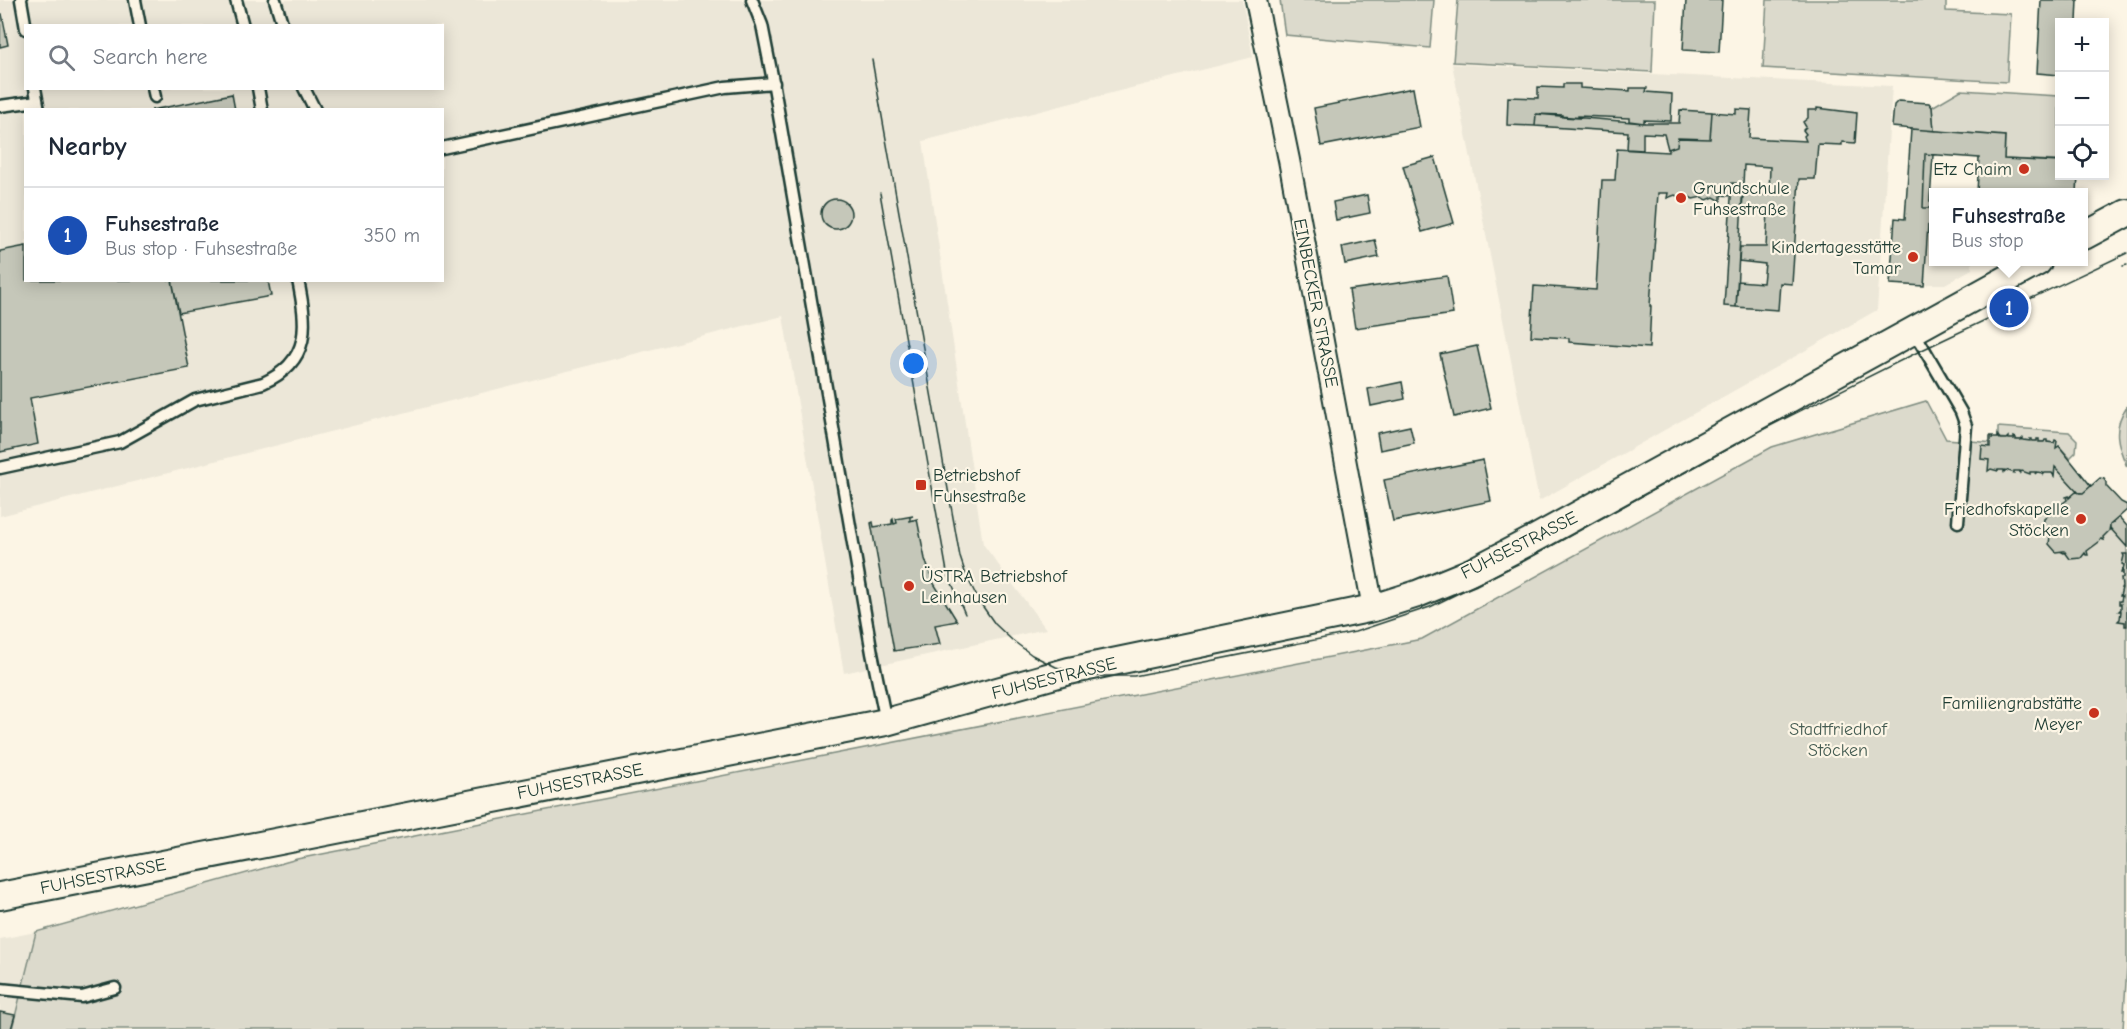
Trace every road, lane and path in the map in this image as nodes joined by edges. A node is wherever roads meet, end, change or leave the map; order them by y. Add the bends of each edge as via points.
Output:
1 (21, 0) edge
2 (135, 0) edge
3 (236, 0) edge
4 (275, 0) edge
5 (752, 0) edge
6 (1256, 0) edge
7 (25, 24) edge
8 (140, 24) edge
9 (242, 24) edge
10 (282, 24) edge
11 (774, 83) junction
12 (35, 90) edge
13 (258, 90) edge
14 (305, 90) edge
15 (38, 105) edge
16 (0, 106) edge
17 (262, 108) edge
18 (314, 108) edge
19 (444, 148) edge
20 (2127, 213) edge
21 (2088, 234) edge
22 (2029, 266) edge
23 (298, 282) edge
24 (1913, 330) junction
25 (0, 468) edge
26 (1958, 522) dead end
27 (1373, 608) junction
28 (886, 722) junction
29 (0, 896) edge
30 (115, 988) dead end
31 (0, 989) edge

1 - 7 lane
2 - 8 lane
3 - 9 lane
4 - 10 lane
5 - 11 lane via 762,26
6 - 27 street, EINBECKER STRASSE
11 - 19 lane via 725,87
11 - 28 lane
12 - 15 lane
13 - 17 lane
14 - 18 lane
15 - 16 lane
20 - 21 street
22 - 24 street, FUHSESTRASSE
23 - 25 lane via 305,313 304,340 292,363 273,379 195,400 120,442
24 - 26 lane via 1966,426
24 - 27 street, FUHSESTRASSE via 1471,572
27 - 28 street, FUHSESTRASSE via 1069,671
28 - 29 street, FUHSESTRASSE
30 - 31 lane via 82,997

